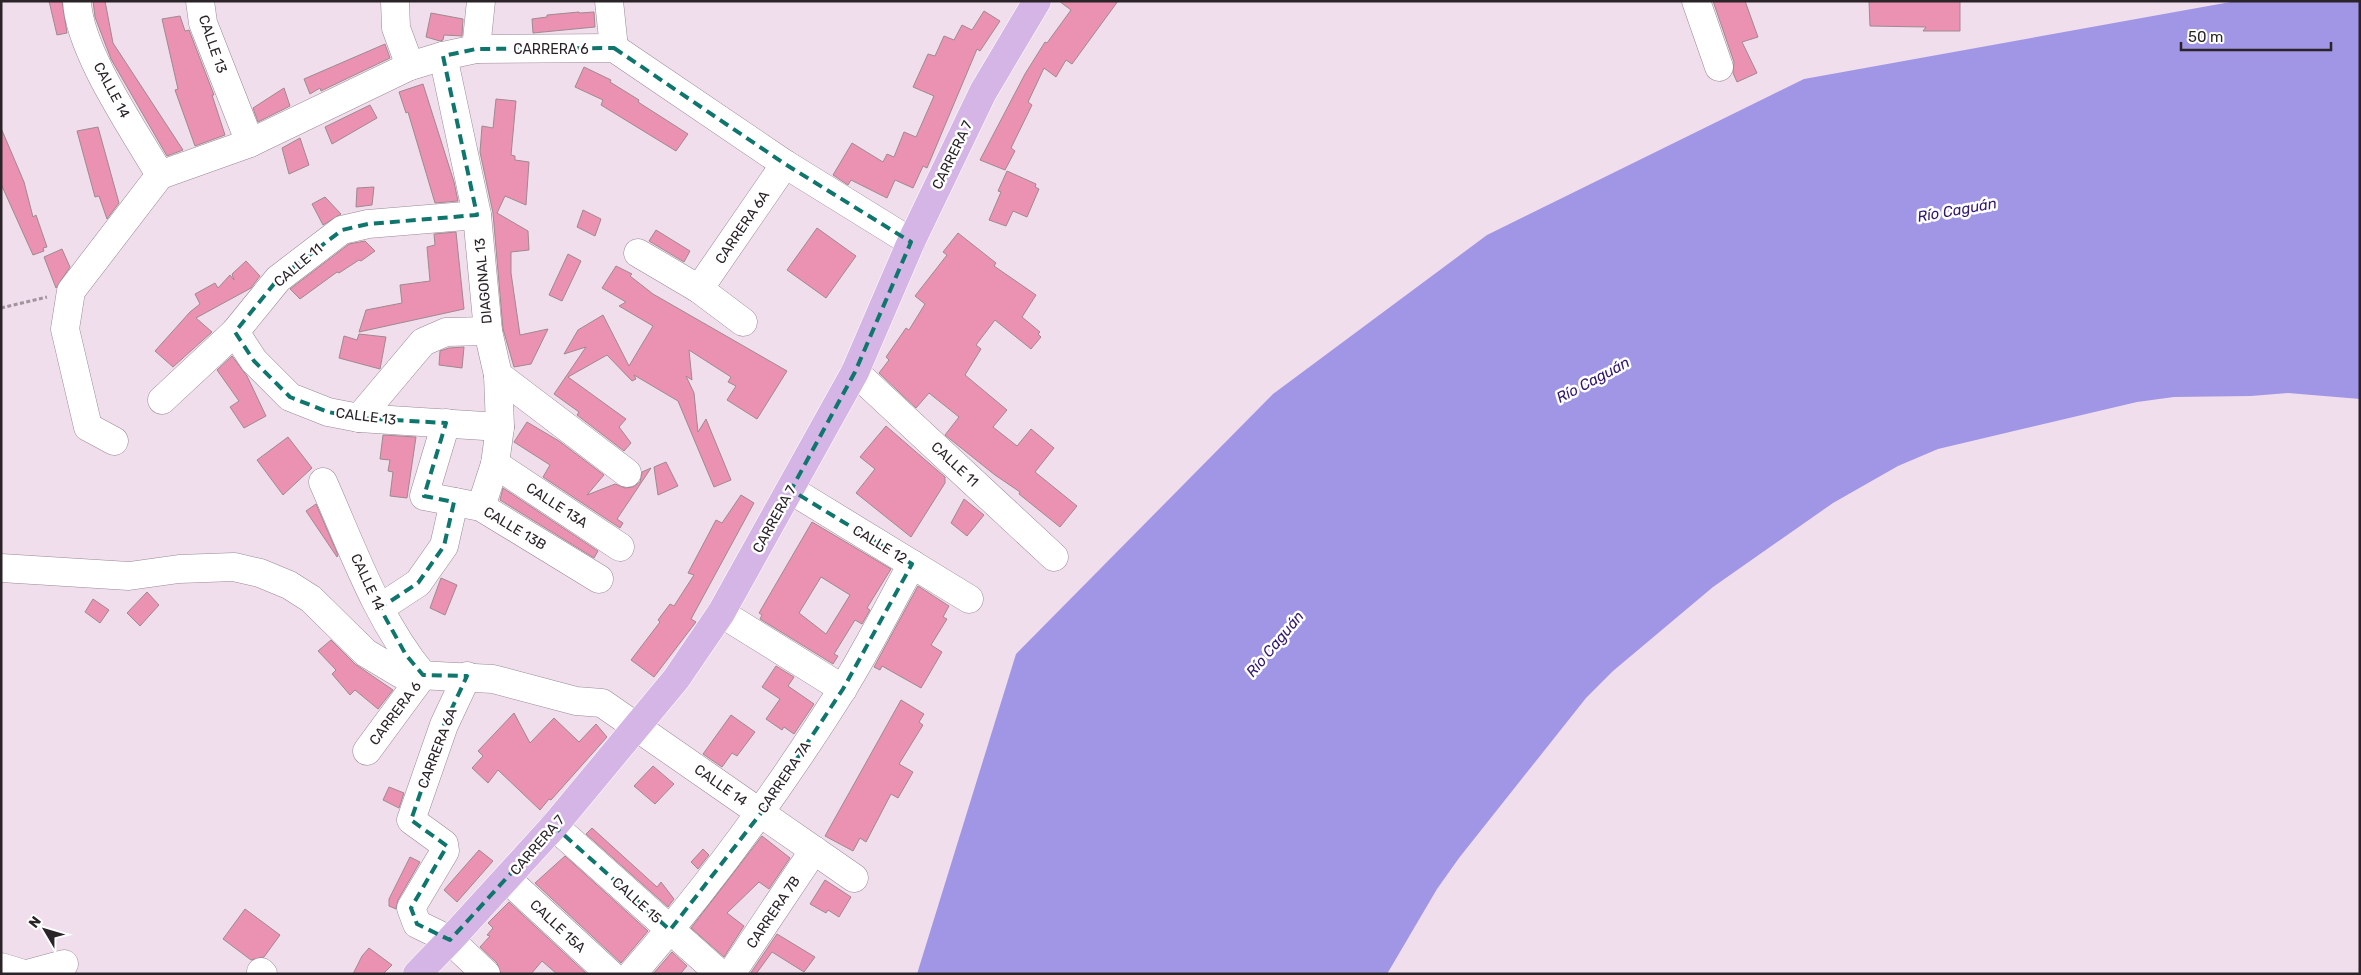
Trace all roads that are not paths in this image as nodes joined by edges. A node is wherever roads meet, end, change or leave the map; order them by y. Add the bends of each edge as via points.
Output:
1 (77, 1) edge
2 (200, 1) edge
3 (394, 1) edge
4 (481, 1) edge
5 (609, 1) edge
6 (1037, 1) edge
7 (1696, 1) edge
8 (614, 48) junction
9 (476, 49) junction
10 (443, 56) junction
11 (410, 66) junction
12 (1720, 67) dead end
13 (250, 143) junction
14 (784, 164) junction
15 (160, 175) junction
16 (477, 215) junction
17 (911, 242) junction
18 (638, 253) dead end
19 (700, 289) junction
20 (743, 322) dead end
21 (488, 331) junction
22 (235, 332) junction
23 (855, 372) junction
24 (498, 375) junction
25 (162, 400) dead end
26 (359, 418) junction
27 (446, 423) junction
28 (500, 427) junction
29 (114, 441) dead end
30 (494, 464) junction
31 (627, 473) dead end
32 (323, 482) dead end
33 (791, 490) junction
34 (454, 502) junction
35 (481, 507) junction
36 (620, 547) dead end
37 (1054, 557) dead end
38 (912, 564) junction
39 (1, 568) edge
40 (599, 579) dead end
41 (969, 599) dead end
42 (380, 608) junction
43 (721, 613) junction
44 (423, 675) junction
45 (467, 676) junction
46 (843, 689) junction
47 (636, 727) junction
48 (367, 751) dead end
49 (761, 813) junction
50 (554, 826) junction
51 (814, 850) junction
52 (854, 878) dead end
53 (507, 879) junction
54 (670, 930) junction
55 (450, 940) junction
56 (64, 964) dead end
57 (1, 968) edge
58 (26, 974) edge
59 (417, 974) edge
60 (486, 974) edge
61 (610, 974) edge
62 (632, 974) edge
63 (720, 974) edge
64 (731, 974) edge

1 - 15 street, CALLE 14 via 78,19 105,82
2 - 13 street, CALLE 13 via 203,23
3 - 11 street via 396,28
4 - 9 street
5 - 8 street
6 - 17 main road, CARRERA 7 via 983,92
7 - 12 street
8 - 9 street, CARRERA 6
8 - 14 street
9 - 10 street, CARRERA 6
10 - 11 street, CARRERA 6
10 - 16 street, DIAGONAL 13
11 - 13 street, CARRERA 6
13 - 15 street, CARRERA 6
14 - 17 street
14 - 19 street, CARRERA 6A
15 - 29 street via 71,291 65,329 88,427
16 - 21 street, DIAGONAL 13
16 - 22 street, CALLE 11 via 368,224 342,230 278,279
17 - 23 main road, CARRERA 7
18 - 19 street
19 - 20 street
21 - 24 street, DIAGONAL 13
21 - 26 street via 446,332 422,342
22 - 25 street, CALLE 11
22 - 26 street, CALLE 13 via 254,361 290,397 328,412
23 - 33 main road, CARRERA 7
23 - 37 street, CALLE 11
24 - 28 street, DIAGONAL 13
24 - 31 street
26 - 27 street, CALLE 13
27 - 28 street, CALLE 13
27 - 34 street, CALLE 13B via 424,496
28 - 30 street, DIAGONAL 13
30 - 35 street, DIAGONAL 13
30 - 36 street, CALLE 13A
32 - 42 street, CALLE 14
33 - 38 street, CALLE 12
33 - 43 main road, CARRERA 7
34 - 35 street, CALLE 13B
34 - 42 street via 444,546 418,583
35 - 40 street, CALLE 13B
38 - 41 street, CALLE 12
38 - 46 street, CARRERA 7A
39 - 44 street, CALLE 14 via 129,576 179,569 234,567 260,573 311,598 382,665 401,674
42 - 44 street, CALLE 14 via 406,655
43 - 46 street
43 - 47 main road, CARRERA 7 via 676,679
44 - 45 street, CALLE 14
44 - 48 street, CARRERA 6
45 - 47 street, CALLE 14 via 493,679 576,701 602,703
45 - 55 street, CARRERA 6A via 444,725 411,820 444,844 444,851 410,908 416,924
46 - 49 street, CARRERA 7A
47 - 49 street, CALLE 14
47 - 50 main road, CARRERA 7
49 - 51 street, CALLE 14
49 - 54 street, CARRERA 7A
50 - 53 main road, CARRERA 7
50 - 54 street, CALLE 15
51 - 52 street, CALLE 14
51 - 64 street, CARRERA 7B
53 - 55 main road, CARRERA 7
53 - 61 street, CALLE 15A
54 - 62 street, CARRERA 7A
54 - 63 street, CALLE 15
55 - 59 main road, CARRERA 7
55 - 60 street
56 - 58 street
57 - 58 street

